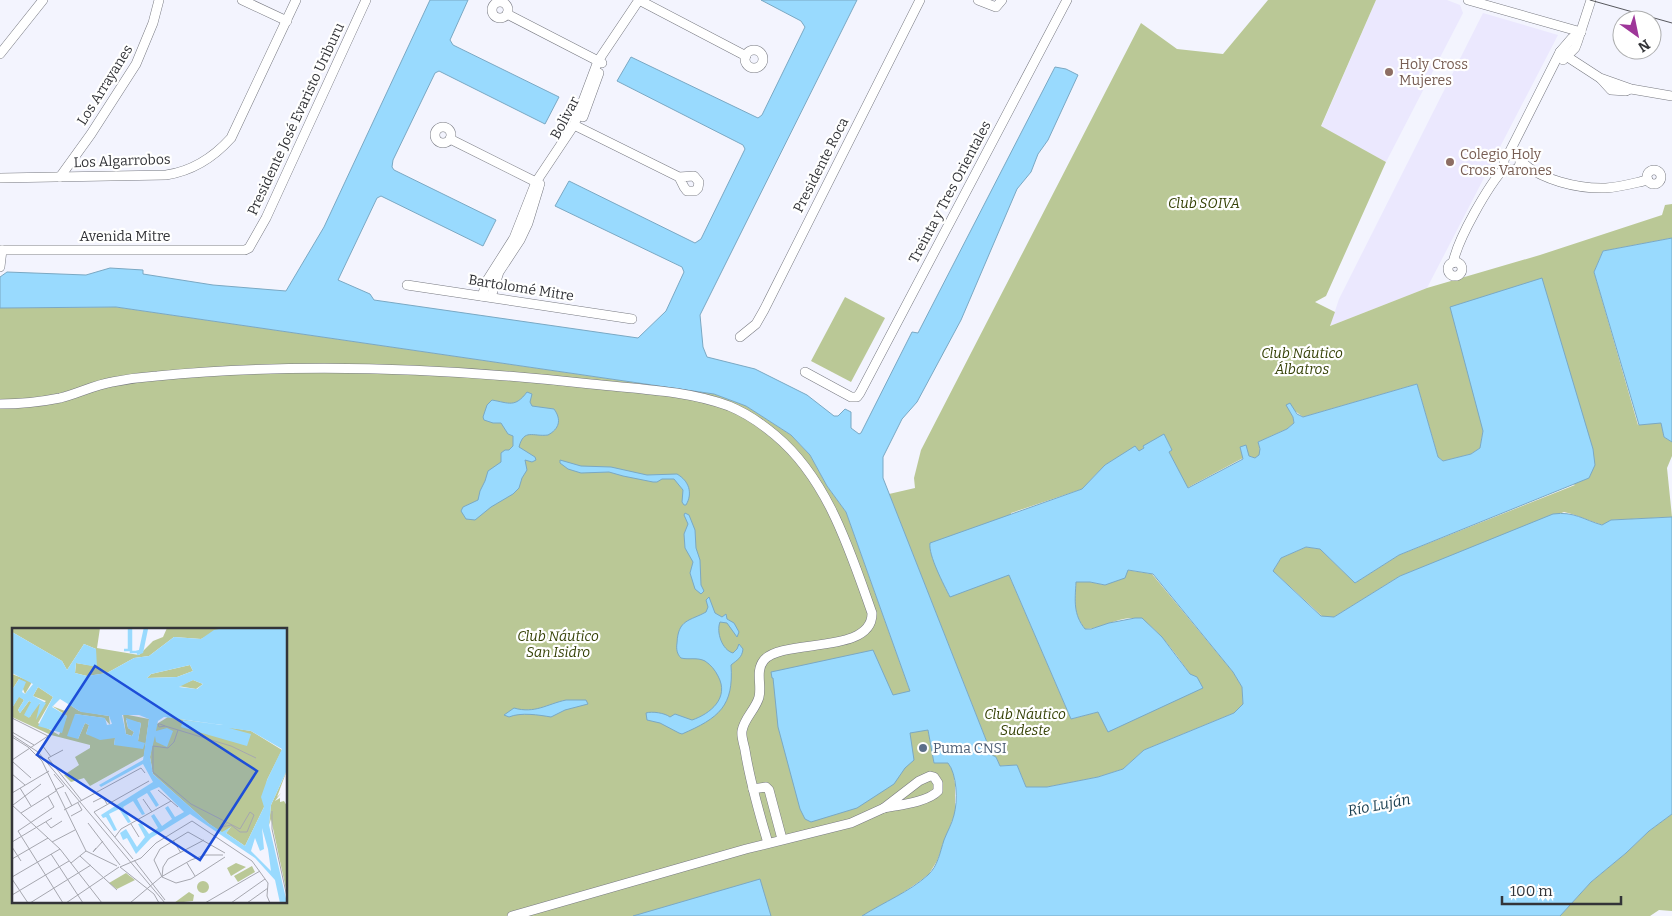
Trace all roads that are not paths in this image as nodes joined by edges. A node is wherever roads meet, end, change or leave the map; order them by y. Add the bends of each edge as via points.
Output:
1 (43, 0) edge
2 (159, 0) edge
3 (242, 0) edge
4 (296, 0) edge
5 (366, 0) edge
6 (641, 0) edge
7 (920, 0) edge
8 (978, 0) edge
9 (1002, 0) edge
10 (1067, 0) edge
11 (1591, 0) edge
12 (1472, 1) edge
13 (507, 14) dead end
14 (287, 21) junction
15 (1581, 32) junction
16 (1564, 51) junction
17 (0, 54) edge
18 (746, 56) dead end
19 (600, 62) junction
20 (1672, 96) edge
21 (576, 126) junction
22 (450, 139) dead end
23 (1516, 139) junction
24 (1508, 155) junction
25 (1519, 158) junction
26 (1505, 167) junction
27 (60, 177) junction
28 (0, 178) edge
29 (684, 179) dead end
30 (1648, 180) dead end
31 (538, 183) junction
32 (249, 248) joint
33 (1, 250) edge
34 (1453, 263) dead end
35 (0, 267) edge
36 (407, 285) dead end
37 (486, 296) junction
38 (632, 319) dead end
39 (740, 337) dead end
40 (805, 372) dead end
41 (0, 404) edge
42 (753, 789) junction
43 (884, 808) junction
44 (782, 839) junction
45 (768, 843) junction
46 (512, 916) edge

1 - 17 street
2 - 27 street, Los Arrayanes via 154,23 136,64
3 - 14 street
4 - 14 street, Los Algarrobos
5 - 32 street, Presidente José Evaristo Uriburu via 266,218
6 - 18 street
6 - 19 street, Bolivar via 621,38
7 - 39 street, Presidente Roca via 764,310 756,324
8 - 9 street via 996,7
10 - 40 street, Treinta y Tres Orientales via 856,397
11 - 15 street
12 - 15 street
13 - 19 street
14 - 27 street, Los Algarrobos via 232,138 206,161 191,169 166,175
15 - 16 street
15 - 16 street via 1575,48
16 - 20 street via 1600,78 1631,89
16 - 23 street via 1551,67
19 - 21 street, Bolivar
21 - 29 street
21 - 31 street, Bolivar
22 - 31 street
23 - 24 street
23 - 25 street
24 - 25 street via 1514,154
24 - 26 street
25 - 26 street via 1517,169 1512,171
25 - 30 street via 1532,171 1545,177 1586,186 1604,188
26 - 34 street via 1469,226 1455,252
27 - 28 street, Los Algarrobos
31 - 37 street, Bolivar via 530,217
32 - 33 street, Avenida Mitre
33 - 35 street
36 - 37 street, Bartolomé Mitre
37 - 38 street, Bartolomé Mitre
41 - 42 street via 28,404 61,398 111,382 157,376 245,370 360,368 474,373 586,384 676,394 736,409 785,444 823,494 841,527 872,613 869,628 857,636 778,652 765,660 760,670 758,699 742,732
42 - 44 street via 766,787 770,790
42 - 45 street
43 - 43 street via 934,795 938,791 938,783 934,777 925,777
43 - 44 street via 851,823
44 - 45 street
45 - 46 street

